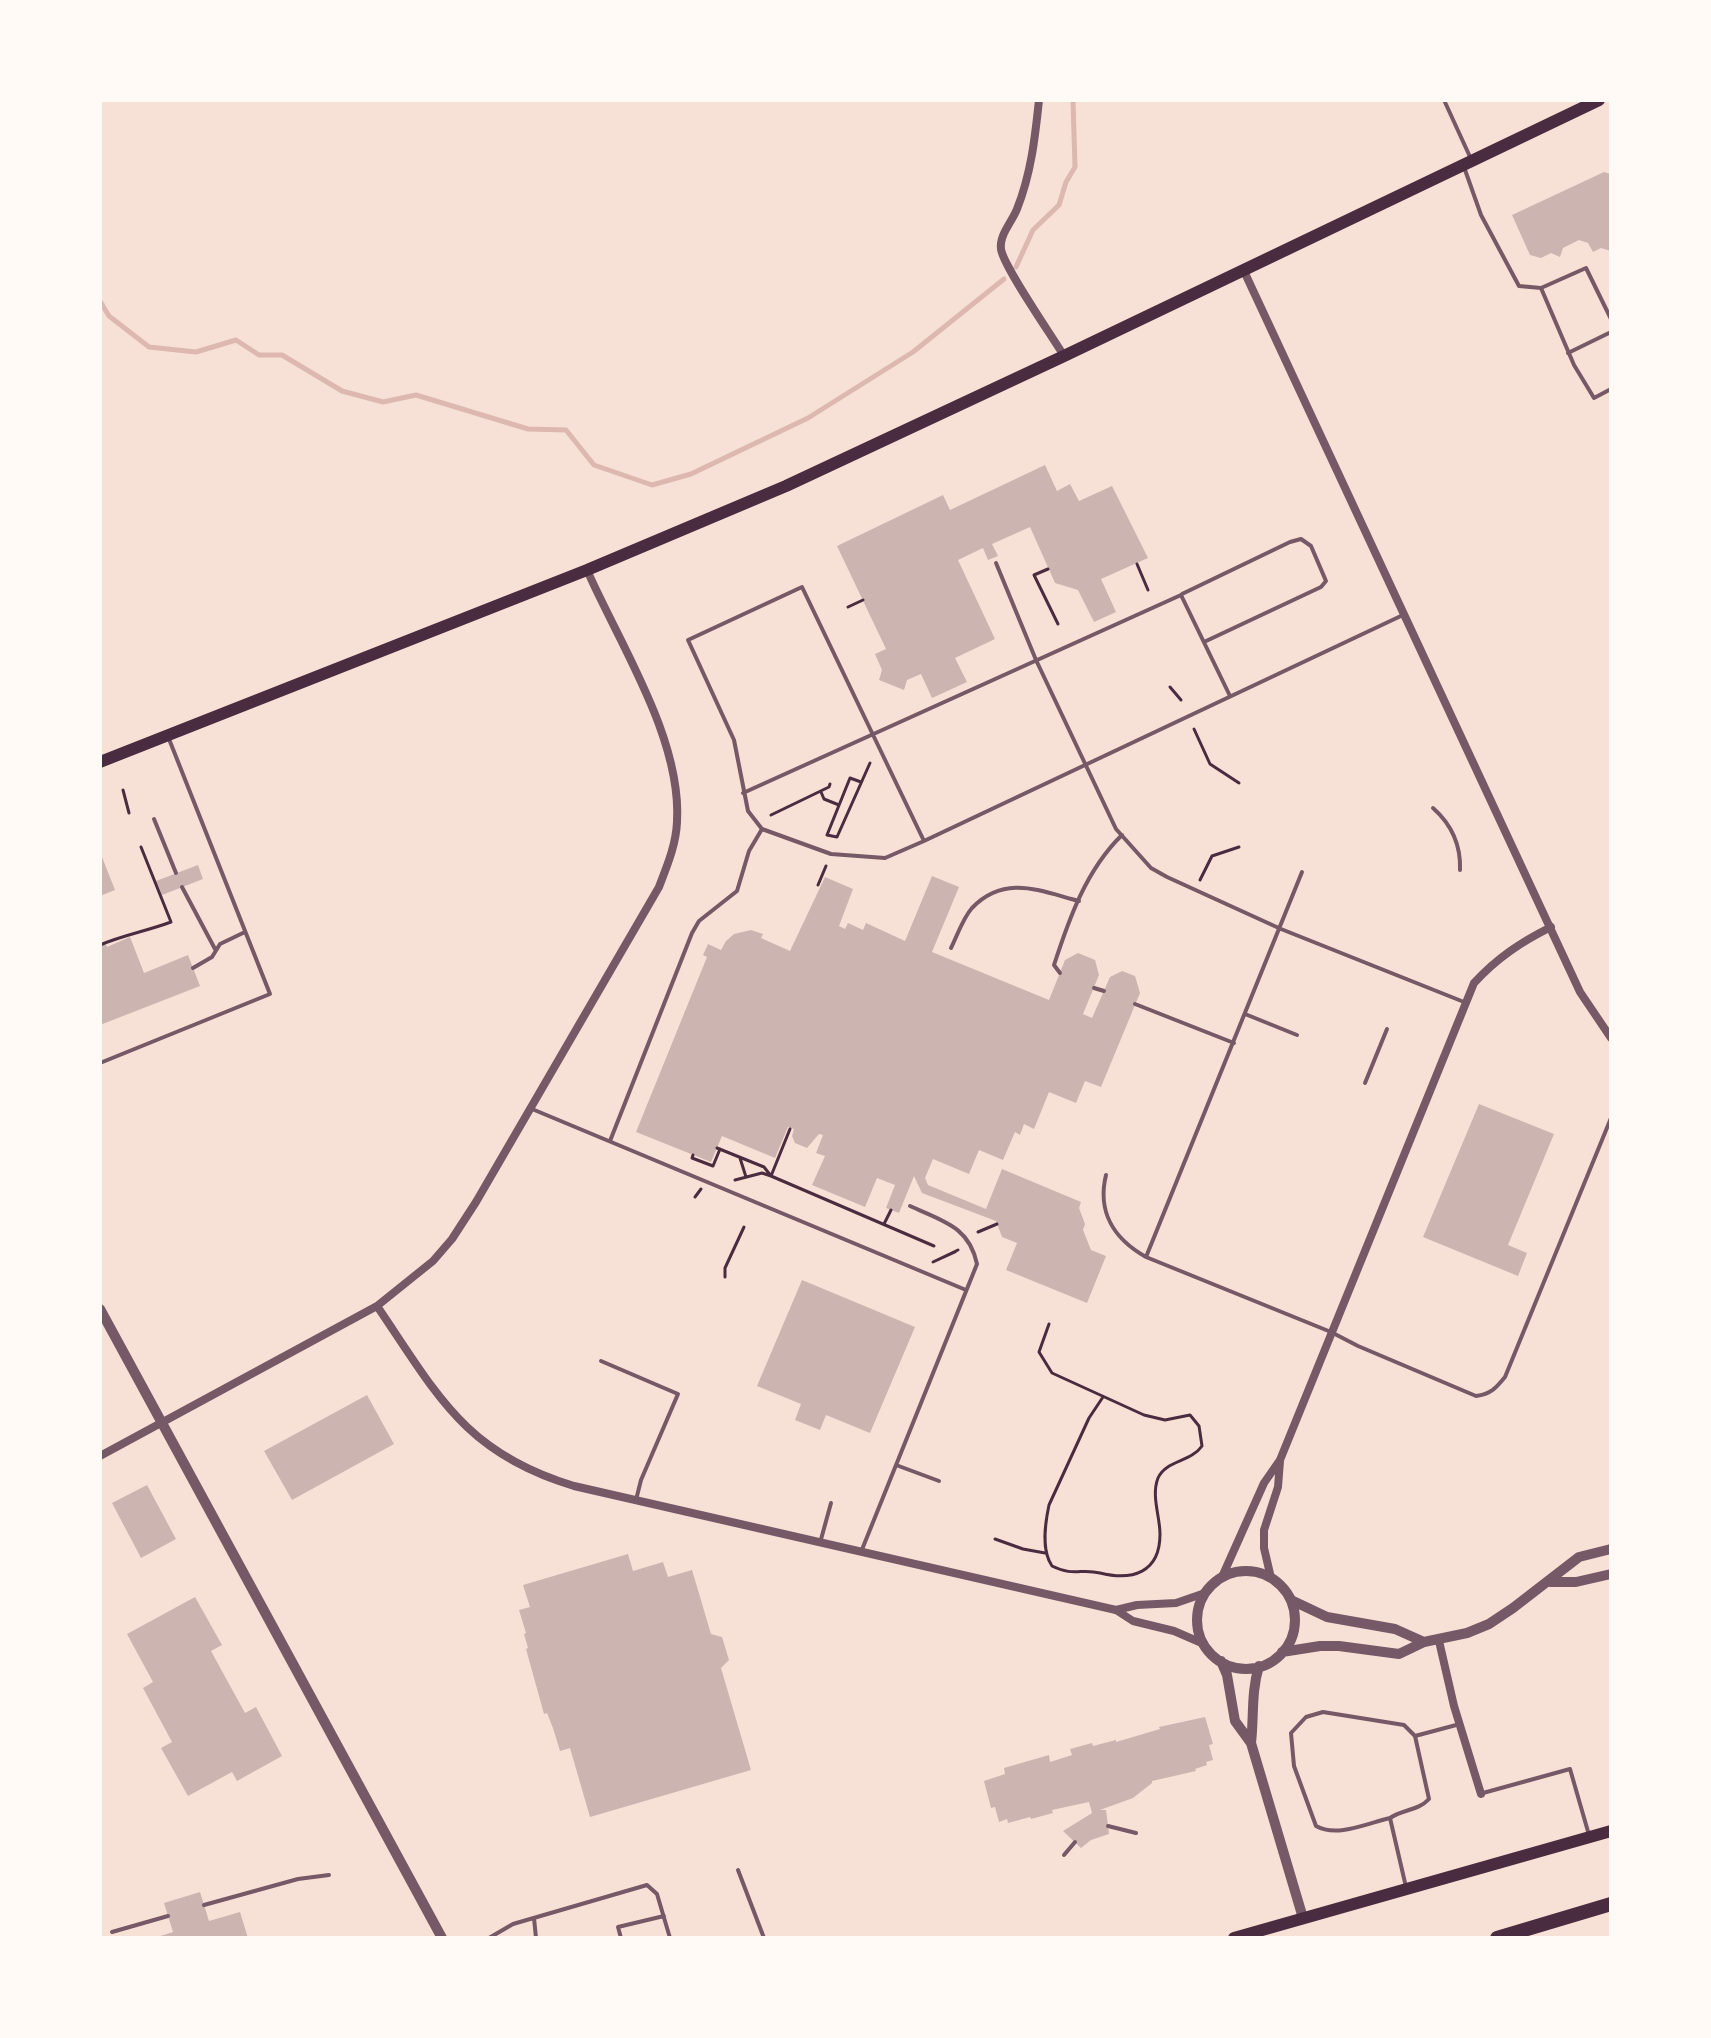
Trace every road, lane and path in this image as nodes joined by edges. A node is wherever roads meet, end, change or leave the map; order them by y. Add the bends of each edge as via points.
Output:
1 (1039, 100) edge
2 (1444, 100) edge
3 (1599, 100) edge
4 (1467, 162) junction
5 (1243, 269) junction
6 (1541, 288) junction
7 (1611, 319) edge
8 (1611, 332) edge
9 (1568, 353) junction
10 (1064, 356) junction
11 (1611, 389) edge
12 (996, 563) dead end
13 (1137, 564) dead end
14 (1048, 569) dead end
15 (587, 570) junction
16 (1148, 590) dead end
17 (1181, 595) junction
18 (863, 600) dead end
19 (848, 607) dead end
20 (1405, 614) junction
21 (1058, 624) dead end
22 (1204, 642) junction
23 (1036, 660) junction
24 (1170, 687) dead end
25 (1230, 696) junction
26 (1181, 700) dead end
27 (1194, 729) dead end
28 (872, 735) junction
29 (169, 736) junction
30 (100, 762) edge
31 (870, 763) dead end
32 (1084, 764) junction
33 (861, 782) junction
34 (1239, 783) dead end
35 (830, 784) dead end
36 (123, 790) dead end
37 (820, 791) junction
38 (743, 793) junction
39 (839, 805) junction
40 (1433, 808) dead end
41 (129, 813) dead end
42 (771, 815) dead end
43 (154, 819) dead end
44 (762, 829) junction
45 (1122, 835) junction
46 (924, 841) junction
47 (141, 847) dead end
48 (1239, 847) dead end
49 (826, 866) dead end
50 (1460, 870) dead end
51 (1302, 872) dead end
52 (176, 873) dead end
53 (1200, 880) dead end
54 (818, 885) dead end
55 (182, 887) dead end
56 (1079, 901) junction
57 (1551, 927) junction
58 (1281, 929) junction
59 (246, 932) junction
60 (100, 945) edge
61 (951, 948) dead end
62 (215, 949) junction
63 (193, 968) dead end
64 (1060, 973) dead end
65 (1094, 988) dead end
66 (1104, 991) dead end
67 (1464, 1002) junction
68 (1135, 1004) dead end
69 (1245, 1014) junction
70 (1387, 1029) dead end
71 (1297, 1035) dead end
72 (1611, 1038) edge
73 (1234, 1043) junction
74 (100, 1063) edge
75 (1365, 1083) dead end
76 (532, 1109) junction
77 (1611, 1118) edge
78 (790, 1129) dead end
79 (610, 1141) junction
80 (693, 1155) dead end
81 (740, 1158) junction
82 (1106, 1175) dead end
83 (771, 1176) junction
84 (746, 1177) junction
85 (733, 1180) dead end
86 (701, 1189) dead end
87 (695, 1197) dead end
88 (910, 1206) dead end
89 (891, 1210) dead end
90 (884, 1224) junction
91 (997, 1224) dead end
92 (744, 1227) dead end
93 (978, 1232) dead end
94 (934, 1246) dead end
95 (962, 1248) dead end
96 (955, 1252) dead end
97 (1146, 1257) junction
98 (725, 1277) dead end
99 (966, 1290) junction
100 (377, 1306) junction
101 (100, 1309) edge
102 (1049, 1324) dead end
103 (1331, 1332) junction
104 (601, 1361) dead end
105 (1103, 1397) junction
106 (162, 1422) junction
107 (100, 1456) edge
108 (1280, 1460) junction
109 (896, 1465) junction
110 (939, 1481) dead end
111 (636, 1500) junction
112 (831, 1503) dead end
113 (995, 1539) dead end
114 (820, 1543) junction
115 (1611, 1549) edge
116 (861, 1553) junction
117 (1046, 1553) junction
118 (1611, 1574) edge
119 (1222, 1577) junction
120 (1271, 1578) junction
121 (1550, 1582) junction
122 (1205, 1593) junction
123 (1291, 1600) junction
124 (1116, 1610) junction
125 (1439, 1641) junction
126 (1424, 1642) junction
127 (1204, 1644) junction
128 (1282, 1652) junction
129 (1221, 1661) junction
130 (1259, 1666) junction
131 (1460, 1724) junction
132 (1415, 1736) junction
133 (1251, 1743) junction
134 (1481, 1794) joint
135 (1390, 1818) junction
136 (1108, 1826) dead end
137 (1611, 1831) edge
138 (1136, 1833) dead end
139 (1589, 1837) junction
140 (1075, 1842) dead end
141 (1064, 1855) dead end
142 (738, 1870) dead end
143 (329, 1875) dead end
144 (1406, 1890) junction
145 (1611, 1904) edge
146 (204, 1905) dead end
147 (168, 1916) dead end
148 (664, 1916) junction
149 (534, 1918) junction
150 (1303, 1918) junction
151 (112, 1932) dead end
152 (498, 1936) edge
153 (442, 1938) edge
154 (489, 1938) edge
155 (536, 1938) edge
156 (621, 1938) edge
157 (670, 1938) edge
158 (764, 1938) edge
159 (1234, 1938) edge
160 (1497, 1938) edge

1 - 10 street via 1032,161 1001,249
2 - 4 lane
3 - 4 main road
4 - 5 main road
4 - 6 lane via 1481,215 1519,286
5 - 10 main road
5 - 20 street
6 - 7 lane via 1586,268
6 - 9 lane
8 - 9 lane
9 - 11 lane via 1594,398
10 - 15 main road via 786,486
12 - 23 lane
13 - 16 path
14 - 21 path via 1034,575
15 - 29 main road
15 - 76 street via 666,741 677,789 677,823 659,887
17 - 22 lane
17 - 22 lane via 1290,542 1301,539 1311,546 1326,581 1321,587
17 - 23 lane
18 - 19 path
20 - 25 lane
20 - 57 street
22 - 25 lane
23 - 28 lane
23 - 32 lane
24 - 26 path
25 - 32 lane
27 - 34 path via 1210,764
28 - 38 lane
28 - 38 lane via 802,587 688,640 734,740
28 - 46 lane
29 - 30 main road
29 - 59 lane
31 - 33 path
32 - 45 lane
32 - 46 lane
33 - 39 path via 850,778
33 - 39 path via 837,837 827,835
35 - 37 path
36 - 41 path
37 - 39 path via 824,799
37 - 42 path
38 - 44 lane
40 - 50 lane via 1457,842
43 - 52 lane
44 - 46 lane via 831,854 885,858
44 - 79 lane via 737,891 692,933
45 - 56 lane via 1103,853
45 - 58 lane via 1151,868
47 - 60 path via 171,922
48 - 53 path via 1212,856
49 - 54 path
51 - 58 lane
55 - 62 lane
56 - 61 lane via 1022,886 995,891 971,909
56 - 64 lane via 1054,965
57 - 67 street via 1492,963
57 - 72 street via 1580,992
58 - 67 lane
58 - 69 lane
59 - 62 lane
59 - 74 lane via 270,994
62 - 63 lane
65 - 66 lane
67 - 103 street
68 - 73 lane
69 - 71 lane
69 - 73 lane
70 - 75 lane
73 - 97 lane
76 - 79 lane
76 - 100 street via 452,1239
77 - 103 lane via 1505,1377 1495,1389 1476,1396
78 - 83 path
79 - 99 lane
80 - 81 path via 713,1166 718,1148
81 - 83 path via 764,1167
81 - 84 path
82 - 97 lane via 1102,1191 1115,1232 1125,1246
83 - 84 path
83 - 90 path
84 - 85 path
86 - 87 path
88 - 99 lane via 970,1240 977,1264
89 - 90 path
90 - 94 path
91 - 93 path
92 - 98 path
95 - 96 path via 933,1262
97 - 103 lane
99 - 109 lane
100 - 106 street
100 - 111 street via 440,1397 481,1441 548,1478
101 - 106 street
102 - 105 path via 1039,1347 1047,1367
103 - 108 street
104 - 111 lane via 678,1394
105 - 117 path via 1049,1505
105 - 117 path via 1157,1419 1190,1415 1199,1426 1202,1446 1158,1479 1160,1537 1147,1568 1117,1578 1068,1573 1052,1566
106 - 107 street
106 - 153 street
108 - 119 street via 1264,1483
108 - 120 street via 1278,1487 1264,1530
109 - 110 lane
109 - 116 lane
111 - 114 street
112 - 114 lane
113 - 117 path
114 - 116 street
115 - 121 street via 1579,1557
116 - 124 street
118 - 121 street
119 - 120 street via 1245,1571
119 - 122 street
120 - 123 street
121 - 125 street via 1489,1624
122 - 124 street via 1176,1603
122 - 127 street via 1198,1615
123 - 126 street via 1327,1617 1395,1629
123 - 128 street via 1294,1627
124 - 127 street via 1133,1621
125 - 126 street
125 - 131 street
126 - 128 street via 1399,1654 1339,1646
127 - 129 street
128 - 130 street
129 - 130 street via 1241,1668
129 - 133 street via 1235,1721
130 - 133 street
131 - 132 lane
131 - 134 street
132 - 135 lane via 1429,1799
132 - 135 lane via 1404,1725 1323,1712 1306,1717 1291,1733 1294,1766 1316,1826 1336,1831
133 - 150 street
134 - 139 lane via 1570,1769
135 - 144 lane
136 - 138 lane
137 - 139 main road
139 - 144 main road
140 - 141 lane
142 - 158 lane
143 - 146 lane
144 - 150 main road
145 - 160 highway
147 - 151 lane
148 - 149 lane via 657,1894 647,1885
148 - 156 lane via 618,1927
148 - 157 lane
149 - 152 lane via 513,1924
149 - 155 lane
150 - 159 main road
152 - 154 lane

